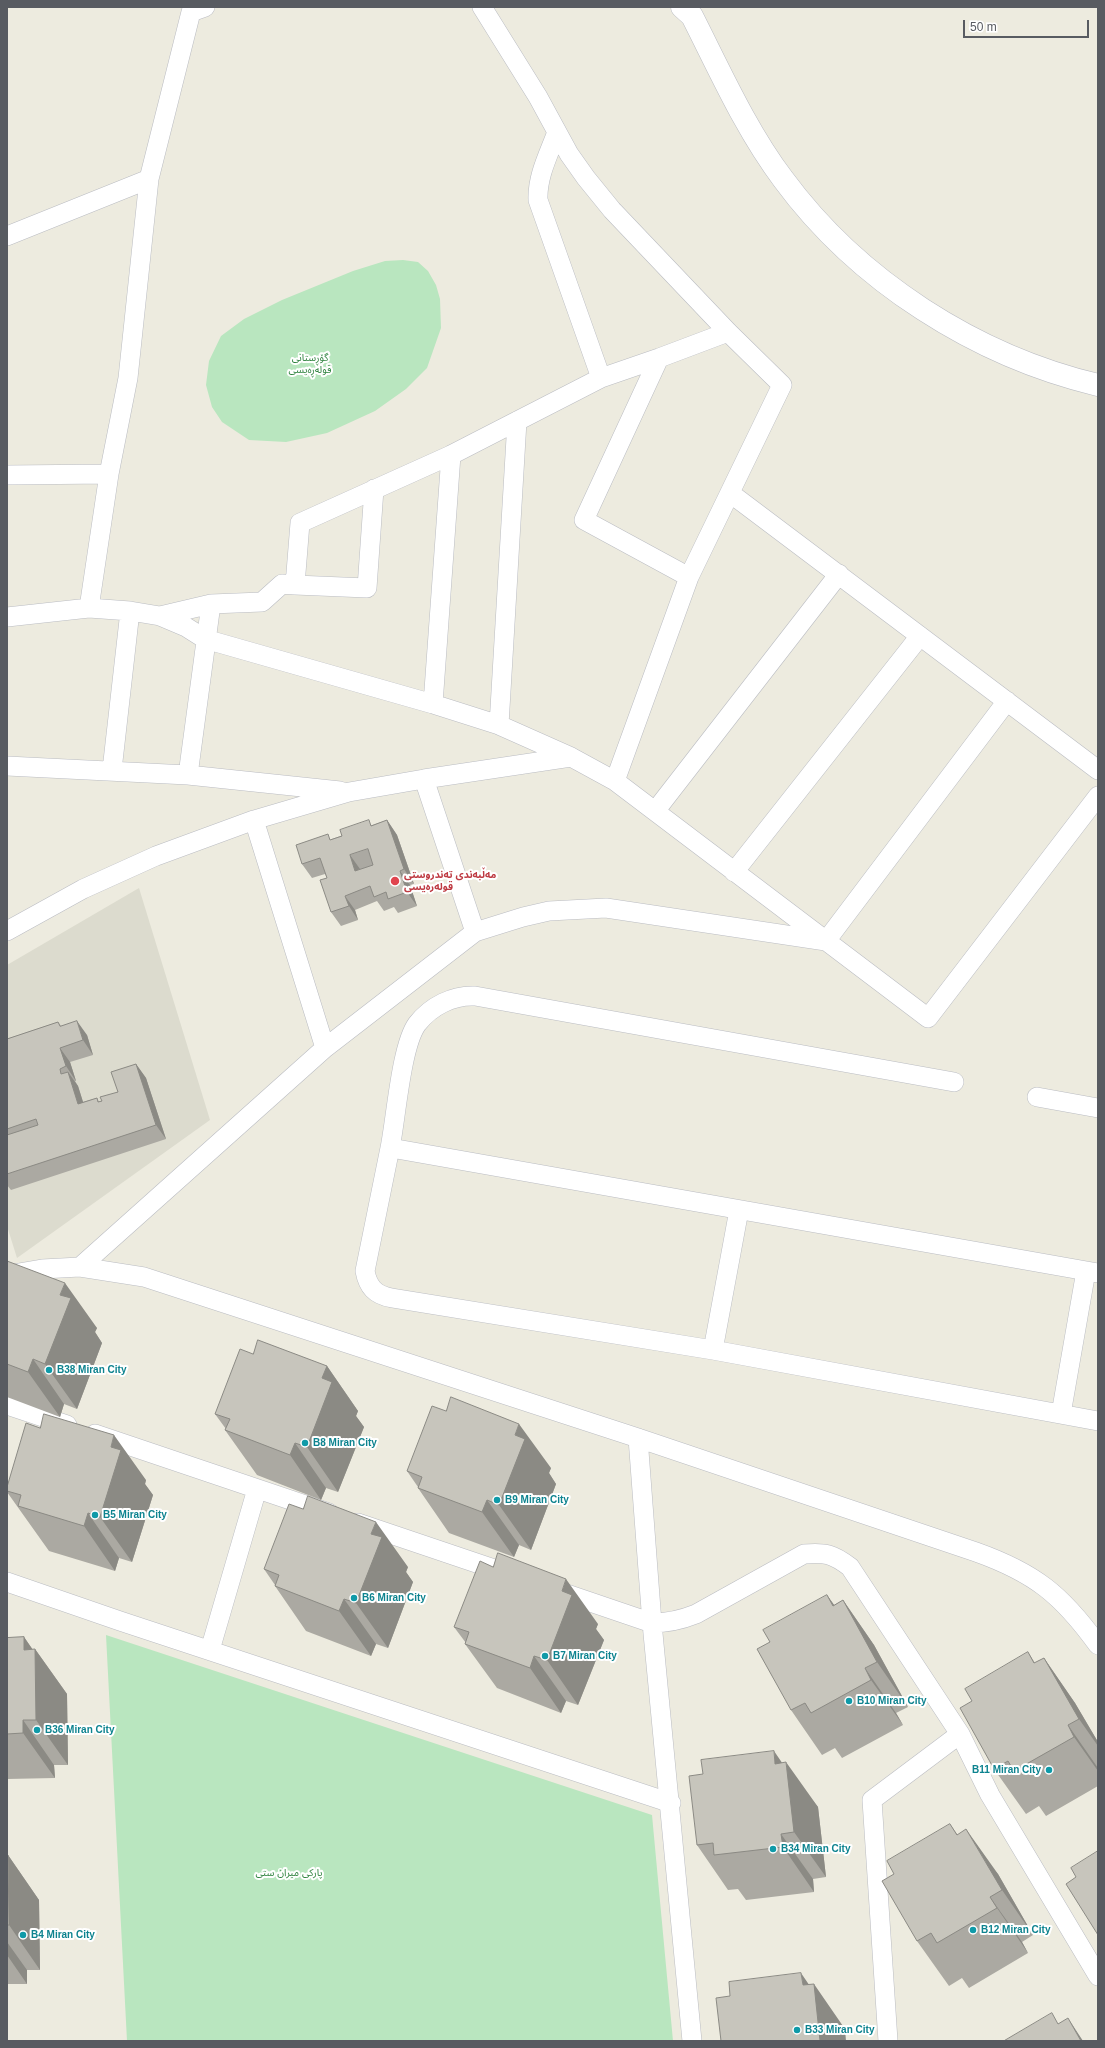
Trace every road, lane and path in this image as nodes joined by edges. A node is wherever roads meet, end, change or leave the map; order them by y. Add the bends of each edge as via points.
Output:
1 (205, 7) edge
2 (482, 7) edge
3 (688, 10) edge
4 (557, 132) junction
5 (148, 179) junction
6 (7, 236) edge
7 (728, 332) junction
8 (659, 358) junction
9 (601, 378) junction
10 (1098, 385) edge
11 (517, 421) junction
12 (451, 455) junction
13 (109, 474) junction
14 (7, 475) edge
15 (374, 489) junction
16 (730, 493) junction
17 (838, 574) junction
18 (689, 577) junction
19 (296, 584) junction
20 (211, 604) junction
21 (89, 608) junction
22 (130, 611) junction
23 (160, 616) junction
24 (7, 617) edge
25 (920, 636) junction
26 (205, 638) junction
27 (1007, 701) junction
28 (433, 704) junction
29 (499, 725) junction
30 (572, 757) junction
31 (7, 766) edge
32 (112, 770) junction
33 (1098, 770) edge
34 (188, 775) junction
35 (424, 779) junction
36 (615, 781) junction
37 (349, 792) junction
38 (1098, 796) edge
39 (656, 810) junction
40 (254, 820) junction
41 (734, 872) junction
42 (7, 931) edge
43 (475, 932) junction
44 (826, 941) junction
45 (325, 1048) junction
46 (954, 1082) dead end
47 (1037, 1097) dead end
48 (1098, 1108) edge
49 (391, 1148) junction
50 (739, 1210) junction
51 (80, 1267) junction
52 (1092, 1272) edge
53 (7, 1275) edge
54 (713, 1350) junction
55 (7, 1405) edge
56 (1061, 1414) junction
57 (1098, 1421) edge
58 (638, 1438) junction
59 (257, 1489) junction
60 (518, 1577) edge
61 (7, 1582) edge
62 (540, 1585) edge
63 (652, 1623) junction
64 (1098, 1645) edge
65 (210, 1650) junction
66 (960, 1734) junction
67 (671, 1803) junction
68 (1098, 1976) edge
69 (692, 2041) edge
70 (888, 2041) edge

1 - 5 street via 191,12
2 - 4 street via 535,91
3 - 10 street via 766,154 801,202 845,248 909,299 984,344 1039,367
4 - 7 street via 586,178 612,210
4 - 9 street via 541,178 538,200
5 - 6 street
5 - 13 street via 128,378
7 - 8 street
7 - 16 street via 782,385
8 - 9 street
8 - 18 street via 584,520
9 - 11 street
11 - 12 street
11 - 29 street
12 - 15 street
12 - 28 street
13 - 14 street
13 - 21 street
15 - 19 street via 300,523
15 - 19 street via 366,588
16 - 17 street
16 - 18 street
17 - 25 street
17 - 39 street
18 - 36 street
19 - 20 street via 282,584 262,602
20 - 23 street
20 - 26 street
21 - 22 street
21 - 24 street
22 - 23 street
22 - 32 street
23 - 26 street
25 - 27 street
25 - 41 street
26 - 28 street
26 - 34 street
27 - 33 street
27 - 44 street
28 - 29 street
29 - 30 street
30 - 35 street
30 - 36 street
31 - 32 street
32 - 34 street
34 - 37 street
35 - 37 street
35 - 43 street
36 - 39 street
37 - 40 street
38 - 44 street via 928,1018
39 - 41 street
40 - 42 street via 156,856 83,889
40 - 45 street
41 - 44 street
43 - 44 street via 549,911 606,908
43 - 45 street
45 - 51 street
46 - 49 street via 464,996 439,1005 423,1018 413,1032 406,1055
47 - 48 street
49 - 50 street
49 - 54 street via 365,1270 372,1290 381,1296
50 - 52 street
50 - 54 street
51 - 53 street via 42,1269
51 - 58 street via 144,1277
52 - 56 street
54 - 56 street
55 - 59 street
56 - 57 street
58 - 63 street
58 - 64 street via 1007,1563 1036,1579 1057,1595 1077,1616
59 - 60 street
59 - 65 street
61 - 65 street
62 - 63 street
63 - 66 street via 675,1622 696,1614 804,1554 821,1552 837,1557 850,1568
63 - 67 street
65 - 67 street
66 - 68 street via 990,1795
66 - 70 street via 872,1800
67 - 69 street

